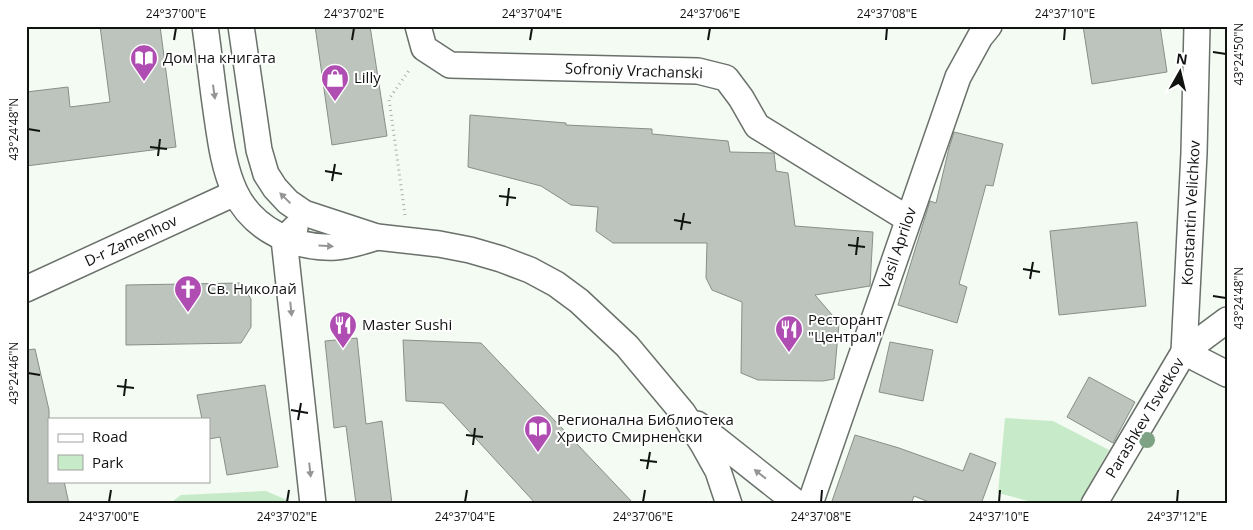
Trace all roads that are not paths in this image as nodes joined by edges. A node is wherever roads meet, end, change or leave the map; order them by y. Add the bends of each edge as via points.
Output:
1 (205, 26) edge
2 (241, 26) edge
3 (989, 26) edge
4 (1197, 26) edge
5 (421, 37) edge
6 (235, 192) junction
7 (908, 219) junction
8 (326, 221) junction
9 (377, 237) junction
10 (284, 239) junction
11 (26, 289) edge
12 (1227, 320) edge
13 (1184, 352) junction
14 (1227, 374) edge
15 (683, 413) junction
16 (313, 504) edge
17 (729, 504) edge
18 (798, 504) edge
19 (810, 504) edge
20 (1094, 504) edge

1 -> 6 street via 220,138
8 -> 2 street via 304,213 288,202 266,174 258,150
3 - 7 street, Vasil Aprilov via 958,77
4 - 13 street, Konstantin Velichkov
5 - 7 street, Sofroniy Vrachanski via 450,65 698,71 726,78 756,126
6 - 10 street via 264,228
6 - 11 street, D-r Zamenhov
7 - 19 street, Vasil Aprilov
8 - 9 street
8 - 10 street via 298,226
10 -> 9 street via 336,247
9 - 15 street via 470,250 530,270 556,284 627,346
10 -> 16 street
12 - 13 street, Parashkev Tsvetkov
13 - 14 street
13 - 20 street, Parashkev Tsvetkov
15 - 17 street via 718,471
18 -> 15 street

